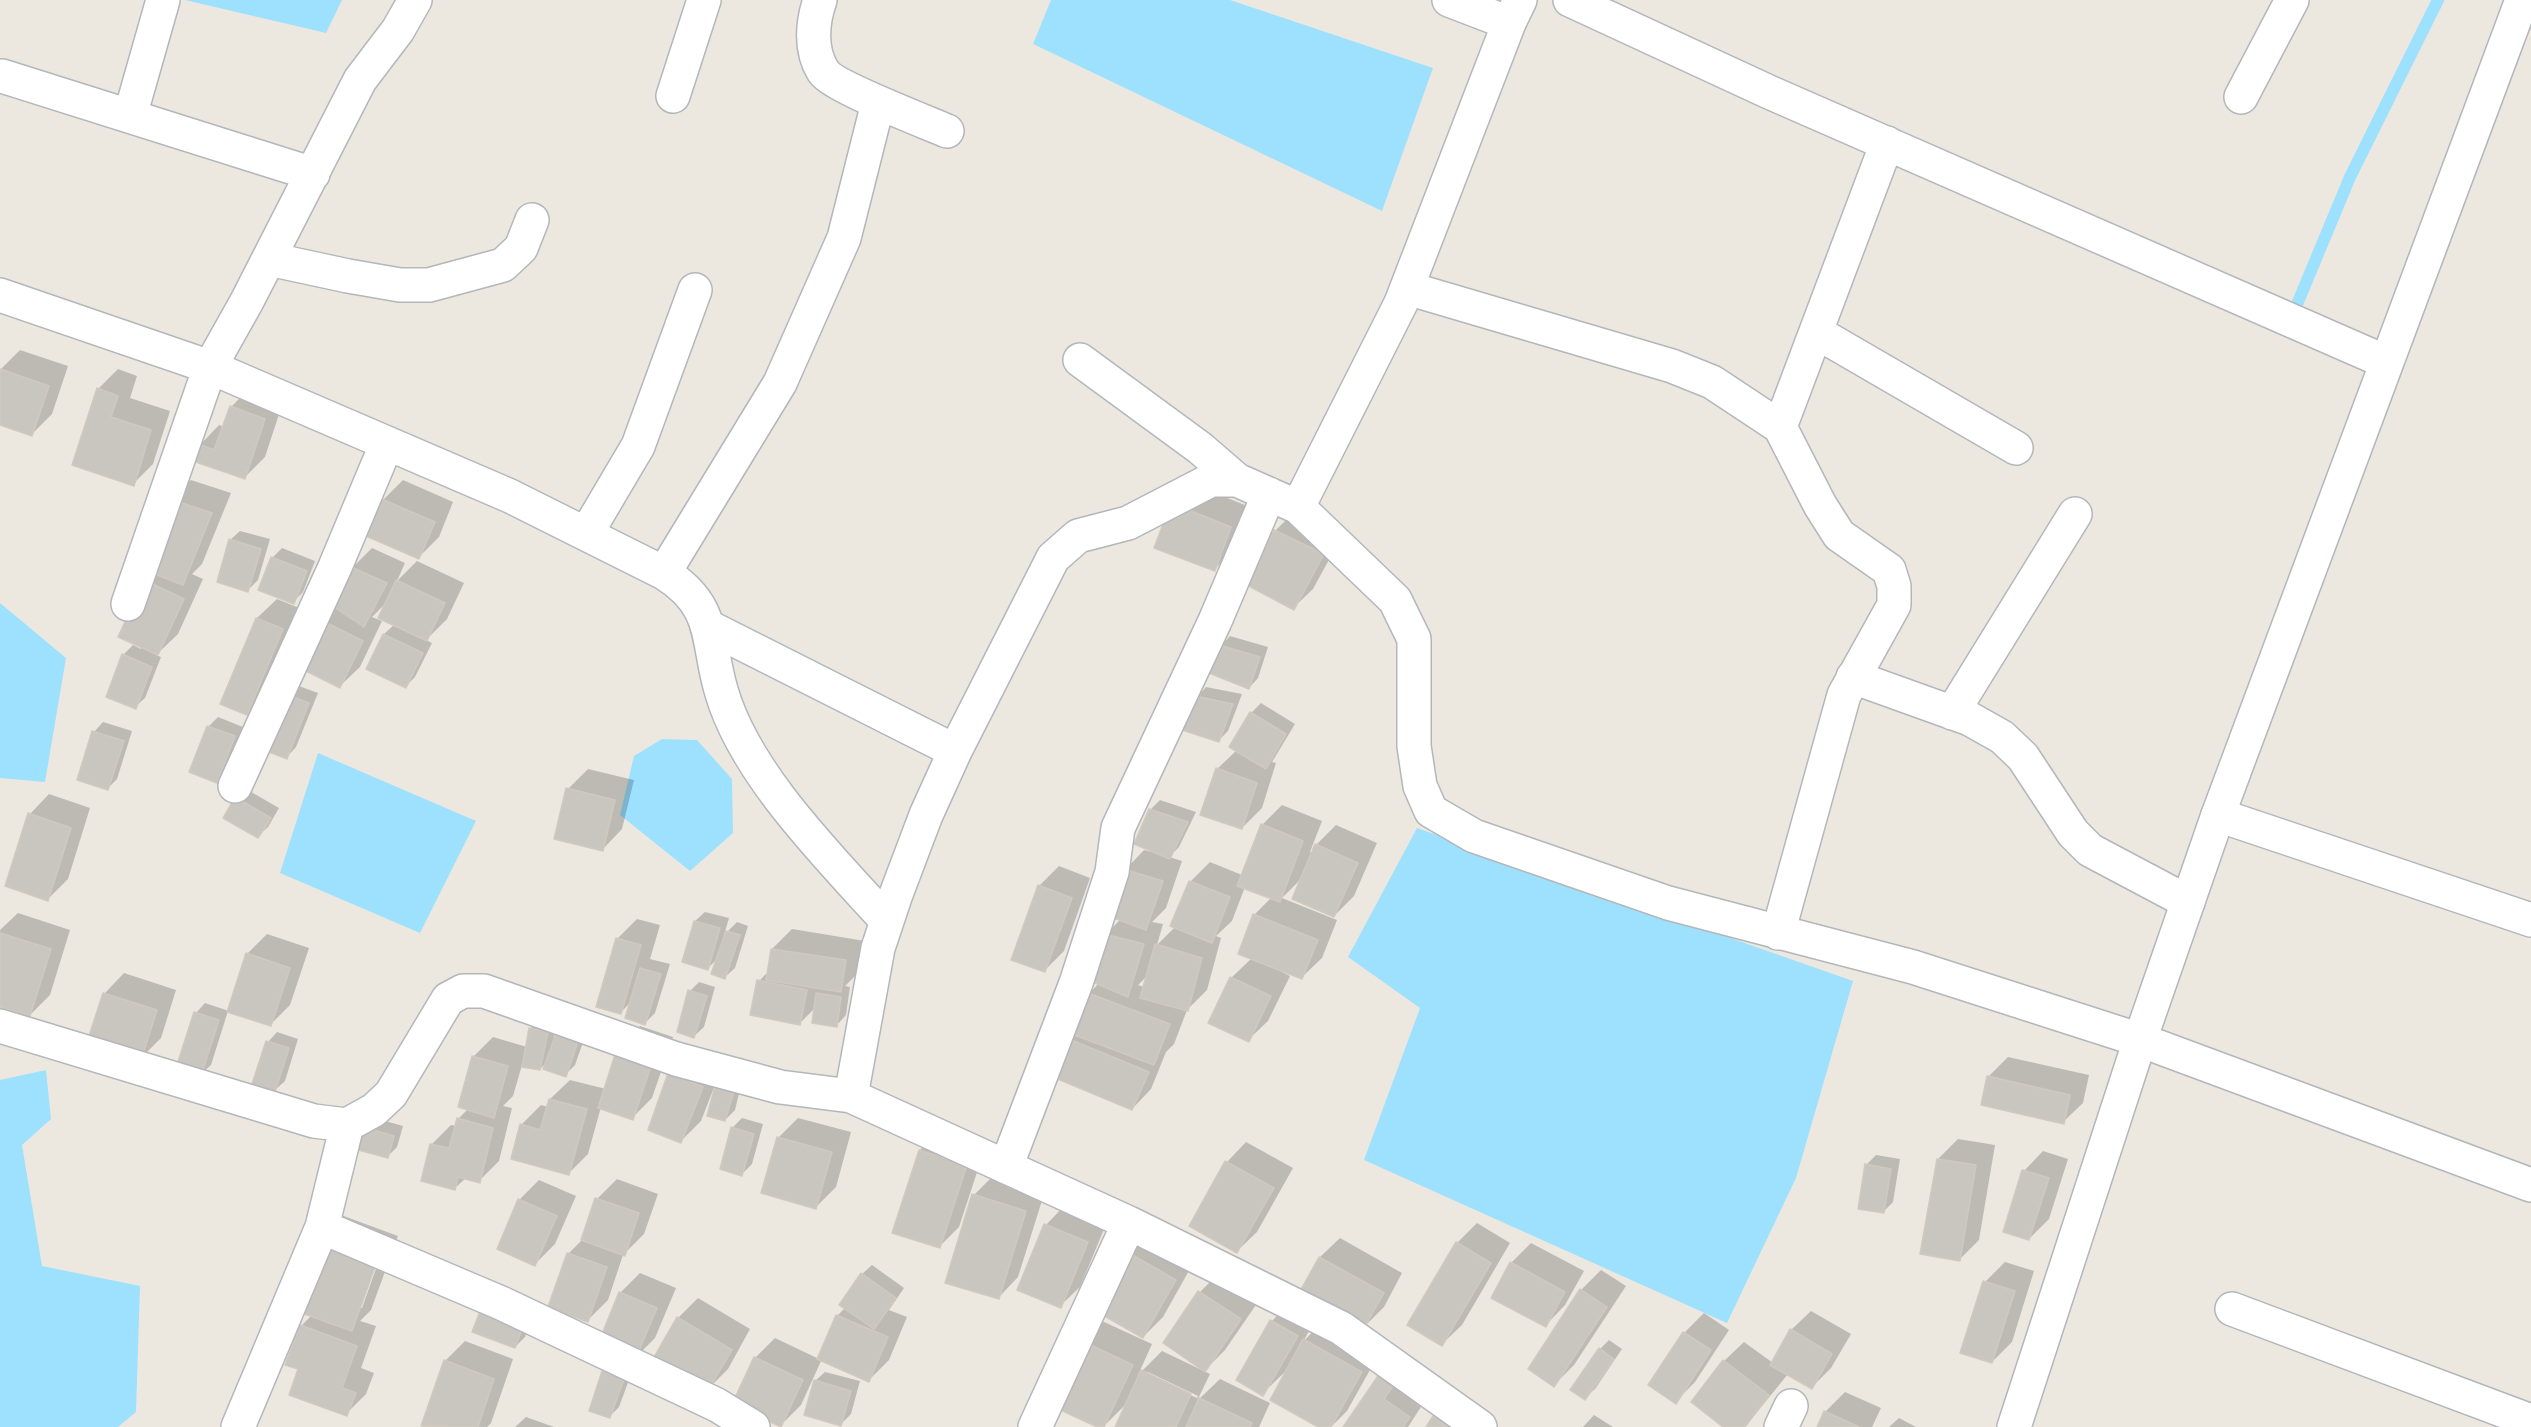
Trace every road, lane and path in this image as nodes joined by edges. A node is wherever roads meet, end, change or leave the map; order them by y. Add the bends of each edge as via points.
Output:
1 (164, 0) edge
2 (415, 0) edge
3 (704, 0) edge
4 (820, 0) edge
5 (1449, 0) edge
6 (1570, 0) edge
7 (2292, 0) edge
8 (2522, 0) edge
9 (1515, 11) edge
10 (2, 76) dead end
11 (673, 96) dead end
12 (2241, 97) dead end
13 (878, 103) junction
14 (130, 116) junction
15 (947, 131) dead end
16 (1887, 143) junction
17 (313, 174) junction
18 (532, 220) dead end
19 (269, 259) junction
20 (1407, 288) junction
21 (695, 290) dead end
22 (0, 295) edge
23 (1816, 332) junction
24 (1080, 360) dead end
25 (2386, 362) junction
26 (210, 367) junction
27 (1780, 427) junction
28 (387, 443) junction
29 (2016, 448) dead end
30 (1237, 480) junction
31 (1269, 494) junction
32 (1298, 507) junction
33 (2075, 514) dead end
34 (586, 534) junction
35 (664, 573) junction
36 (128, 604) dead end
37 (708, 627) junction
38 (1853, 677) junction
39 (1952, 713) junction
40 (954, 751) junction
41 (235, 786) dead end
42 (2218, 816) junction
43 (2188, 902) junction
44 (2531, 920) edge
45 (887, 921) junction
46 (1778, 933) junction
47 (0, 1026) edge
48 (2140, 1040) junction
49 (851, 1096) junction
50 (346, 1125) junction
51 (1006, 1167) junction
52 (2531, 1185) edge
53 (1129, 1223) junction
54 (322, 1227) junction
55 (2232, 1309) dead end
56 (714, 1416) edge
57 (2531, 1421) edge
58 (238, 1427) edge
59 (753, 1427) edge
60 (1035, 1427) edge
61 (1480, 1427) edge
62 (2014, 1427) edge

1 - 14 street
2 - 17 street via 360,80
3 - 11 street
4 - 13 street via 813,48 824,73
5 - 9 street
6 - 16 street
7 - 12 street
8 - 25 street
9 - 20 street
10 - 14 street
13 - 15 street
13 - 35 street via 844,238 780,383
14 - 17 street
16 - 23 street
16 - 25 street
17 - 19 street
18 - 19 street via 521,248 503,265 429,285 400,285
19 - 26 street
20 - 27 street via 1672,366 1712,382
20 - 32 street
21 - 34 street via 638,446
22 - 26 street
23 - 27 street
23 - 29 street
24 - 30 street
25 - 42 street
26 - 28 street
26 - 36 street
27 - 38 street via 1839,535 1889,570 1894,586 1894,605
28 - 34 street
28 - 41 street
30 - 31 street
30 - 40 street via 1211,480 1128,523 1078,536 1053,558
31 - 32 street
31 - 51 street via 1215,621 1118,828 1112,872 1080,972
32 - 46 street via 1395,600 1414,639 1414,746 1420,786 1431,811 1474,836 1668,903
33 - 39 street
34 - 35 street
35 - 37 street via 682,584
37 - 40 street
37 - 45 street via 721,690 754,763 833,862
38 - 39 street
38 - 46 street via 1844,695
39 - 43 street via 2002,737 2023,757 2073,833 2090,850
40 - 45 street
42 - 43 street
42 - 44 street
43 - 48 street
45 - 49 street
46 - 48 street via 1913,967
47 - 50 street via 314,1121
48 - 52 street
48 - 62 street
49 - 50 street via 780,1087 675,1059 484,991 463,991 448,999 391,1094 374,1110
49 - 51 street
50 - 54 street
51 - 53 street
53 - 60 street
53 - 61 street via 1341,1328
54 - 56 street via 501,1303
54 - 58 street
55 - 57 street
56 - 59 street

